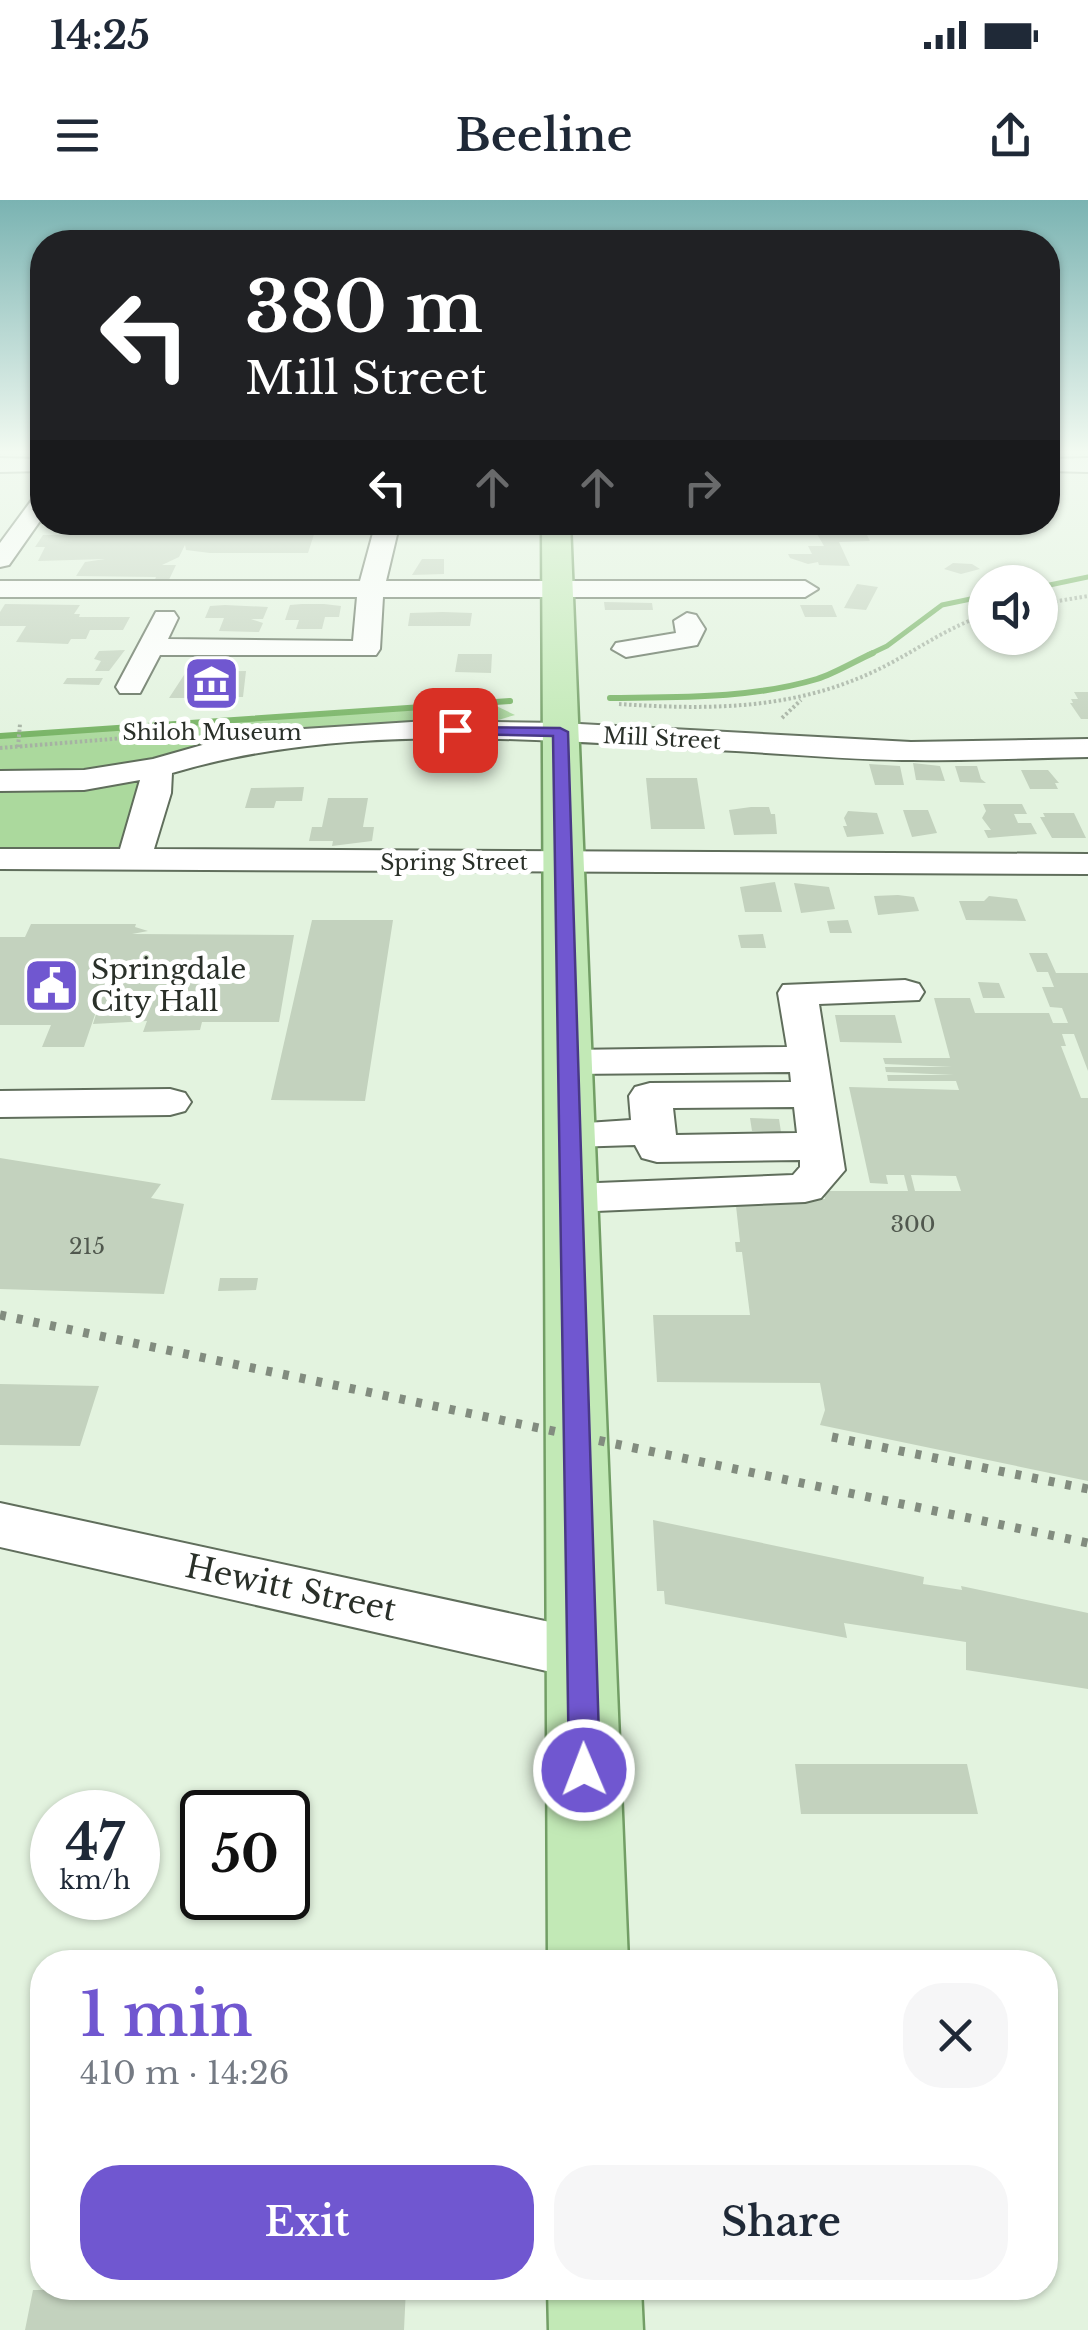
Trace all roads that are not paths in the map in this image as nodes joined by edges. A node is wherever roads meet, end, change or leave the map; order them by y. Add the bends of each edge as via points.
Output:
1 (382, 548) edge
2 (557, 548) edge
3 (372, 588) junction
4 (0, 589) edge
5 (179, 589) junction
6 (559, 589) junction
7 (681, 590) junction
8 (805, 590) dead end
9 (628, 635) dead end
10 (151, 647) junction
11 (130, 687) dead end
12 (560, 732) junction
13 (1084, 755) edge
14 (157, 768) junction
15 (0, 780) edge
16 (0, 858) edge
17 (134, 860) junction
18 (565, 863) junction
19 (1088, 864) edge
20 (905, 992) dead end
21 (570, 1062) junction
22 (812, 1077) junction
23 (170, 1102) dead end
24 (0, 1104) edge
25 (654, 1132) junction
26 (572, 1134) junction
27 (820, 1146) junction
28 (573, 1198) junction
29 (0, 1525) edge
30 (582, 1654) junction
31 (588, 1950) edge
32 (595, 2300) edge
33 (596, 2330) edge

1 - 3 street
2 - 6 main road
3 - 5 street
3 - 6 street
3 - 10 street via 366,649
4 - 5 street
5 - 10 street
6 - 7 street
6 - 12 main road via 575,622
7 - 8 street
7 - 9 street via 692,629 687,639
10 - 11 street
12 - 13 street, Mill Street
12 - 14 street, Mill Street via 428,730 273,740
12 - 18 main road
14 - 15 street, Mill Street via 84,780
14 - 17 street
16 - 17 street, Spring Street
17 - 18 street, Spring Street
18 - 19 street, Spring Street
18 - 21 main road
20 - 22 street via 797,993
21 - 22 street
21 - 26 main road
22 - 25 street via 650,1096
22 - 27 street
23 - 24 street
25 - 26 street
25 - 27 street via 656,1148
26 - 28 main road
27 - 28 street via 822,1170 806,1188
28 - 30 main road
29 - 30 street, Hewitt Street
30 - 31 main road
32 - 33 main road

